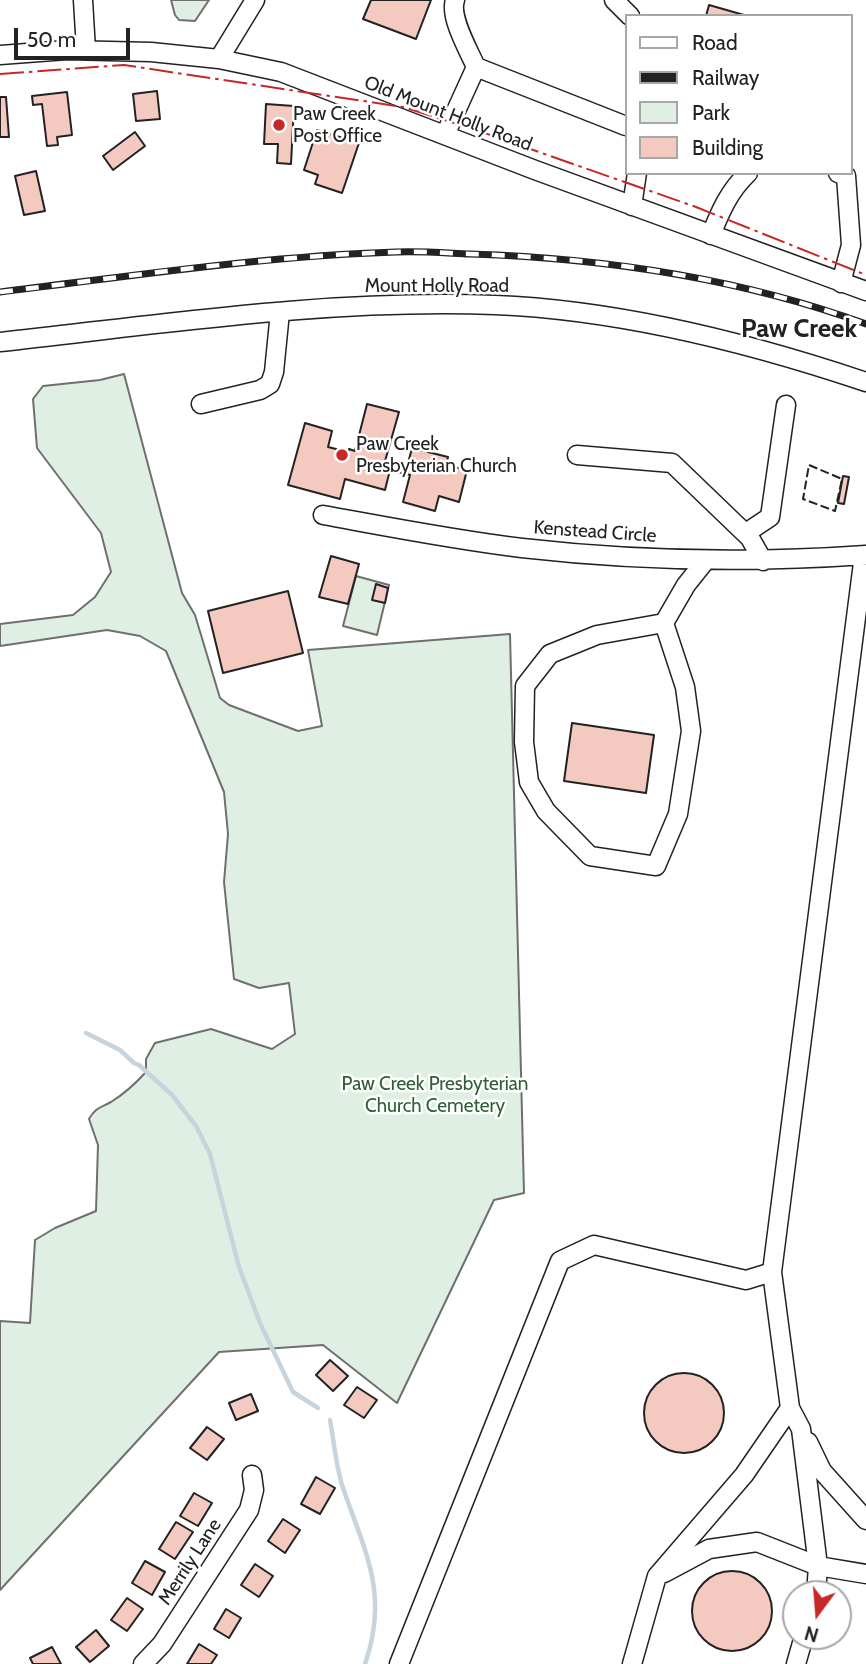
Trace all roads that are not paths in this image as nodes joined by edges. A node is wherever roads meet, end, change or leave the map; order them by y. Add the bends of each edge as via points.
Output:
1 (83, 0) edge
2 (255, 0) edge
3 (455, 0) edge
4 (614, 0) edge
5 (628, 14) edge
6 (86, 50) junction
7 (0, 55) edge
8 (219, 59) junction
9 (476, 67) junction
10 (624, 125) edge
11 (445, 135) junction
12 (637, 175) edge
13 (746, 175) edge
14 (843, 175) edge
15 (632, 206) junction
16 (711, 235) junction
17 (841, 283) junction
18 (866, 292) edge
19 (280, 312) junction
20 (0, 342) edge
21 (866, 382) edge
22 (201, 404) dead end
23 (786, 405) dead end
24 (578, 455) dead end
25 (323, 515) dead end
26 (746, 533) junction
27 (865, 555) edge
28 (706, 560) junction
29 (763, 561) junction
30 (664, 623) junction
31 (772, 1272) junction
32 (789, 1408) junction
33 (801, 1429) junction
34 (252, 1475) dead end
35 (866, 1520) edge
36 (818, 1566) junction
37 (866, 1574) edge
38 (657, 1576) junction
39 (817, 1580) edge
40 (143, 1664) edge
41 (399, 1664) edge
42 (632, 1664) edge

1 - 6 street
2 - 8 street
3 - 9 street via 453,7
4 - 5 street
6 - 7 street, Old Mount Holly Road
6 - 8 street, Old Mount Holly Road
8 - 11 street, Old Mount Holly Road via 281,72
9 - 10 street
9 - 11 street
11 - 15 street, Old Mount Holly Road
12 - 15 street
13 - 16 street via 722,206
14 - 17 street via 850,245
15 - 16 street, Old Mount Holly Road
16 - 17 street, Old Mount Holly Road
17 - 18 street, Old Mount Holly Road
19 - 20 street, Mount Holly Road
19 - 21 street, Mount Holly Road via 390,304 538,309 700,335
19 - 22 street via 270,384
23 - 26 street via 770,517
24 - 26 street via 672,463
25 - 28 street, Kenstead Circle via 523,548
26 - 29 street
27 - 29 street, Kenstead Circle
27 - 31 street
28 - 29 street, Kenstead Circle
28 - 30 street
30 - 30 street via 685,687 691,731 678,814 656,866 590,856 546,811 529,782 525,686 551,654 597,635
31 - 32 street
31 - 41 street via 746,1280 594,1245 560,1261
32 - 33 street
32 - 38 street via 744,1475
33 - 35 street via 822,1471
33 - 36 street
34 - 40 street, Merrily Lane via 249,1510 162,1644
36 - 37 street
36 - 38 street via 757,1542 709,1549
36 - 39 street
38 - 42 street

